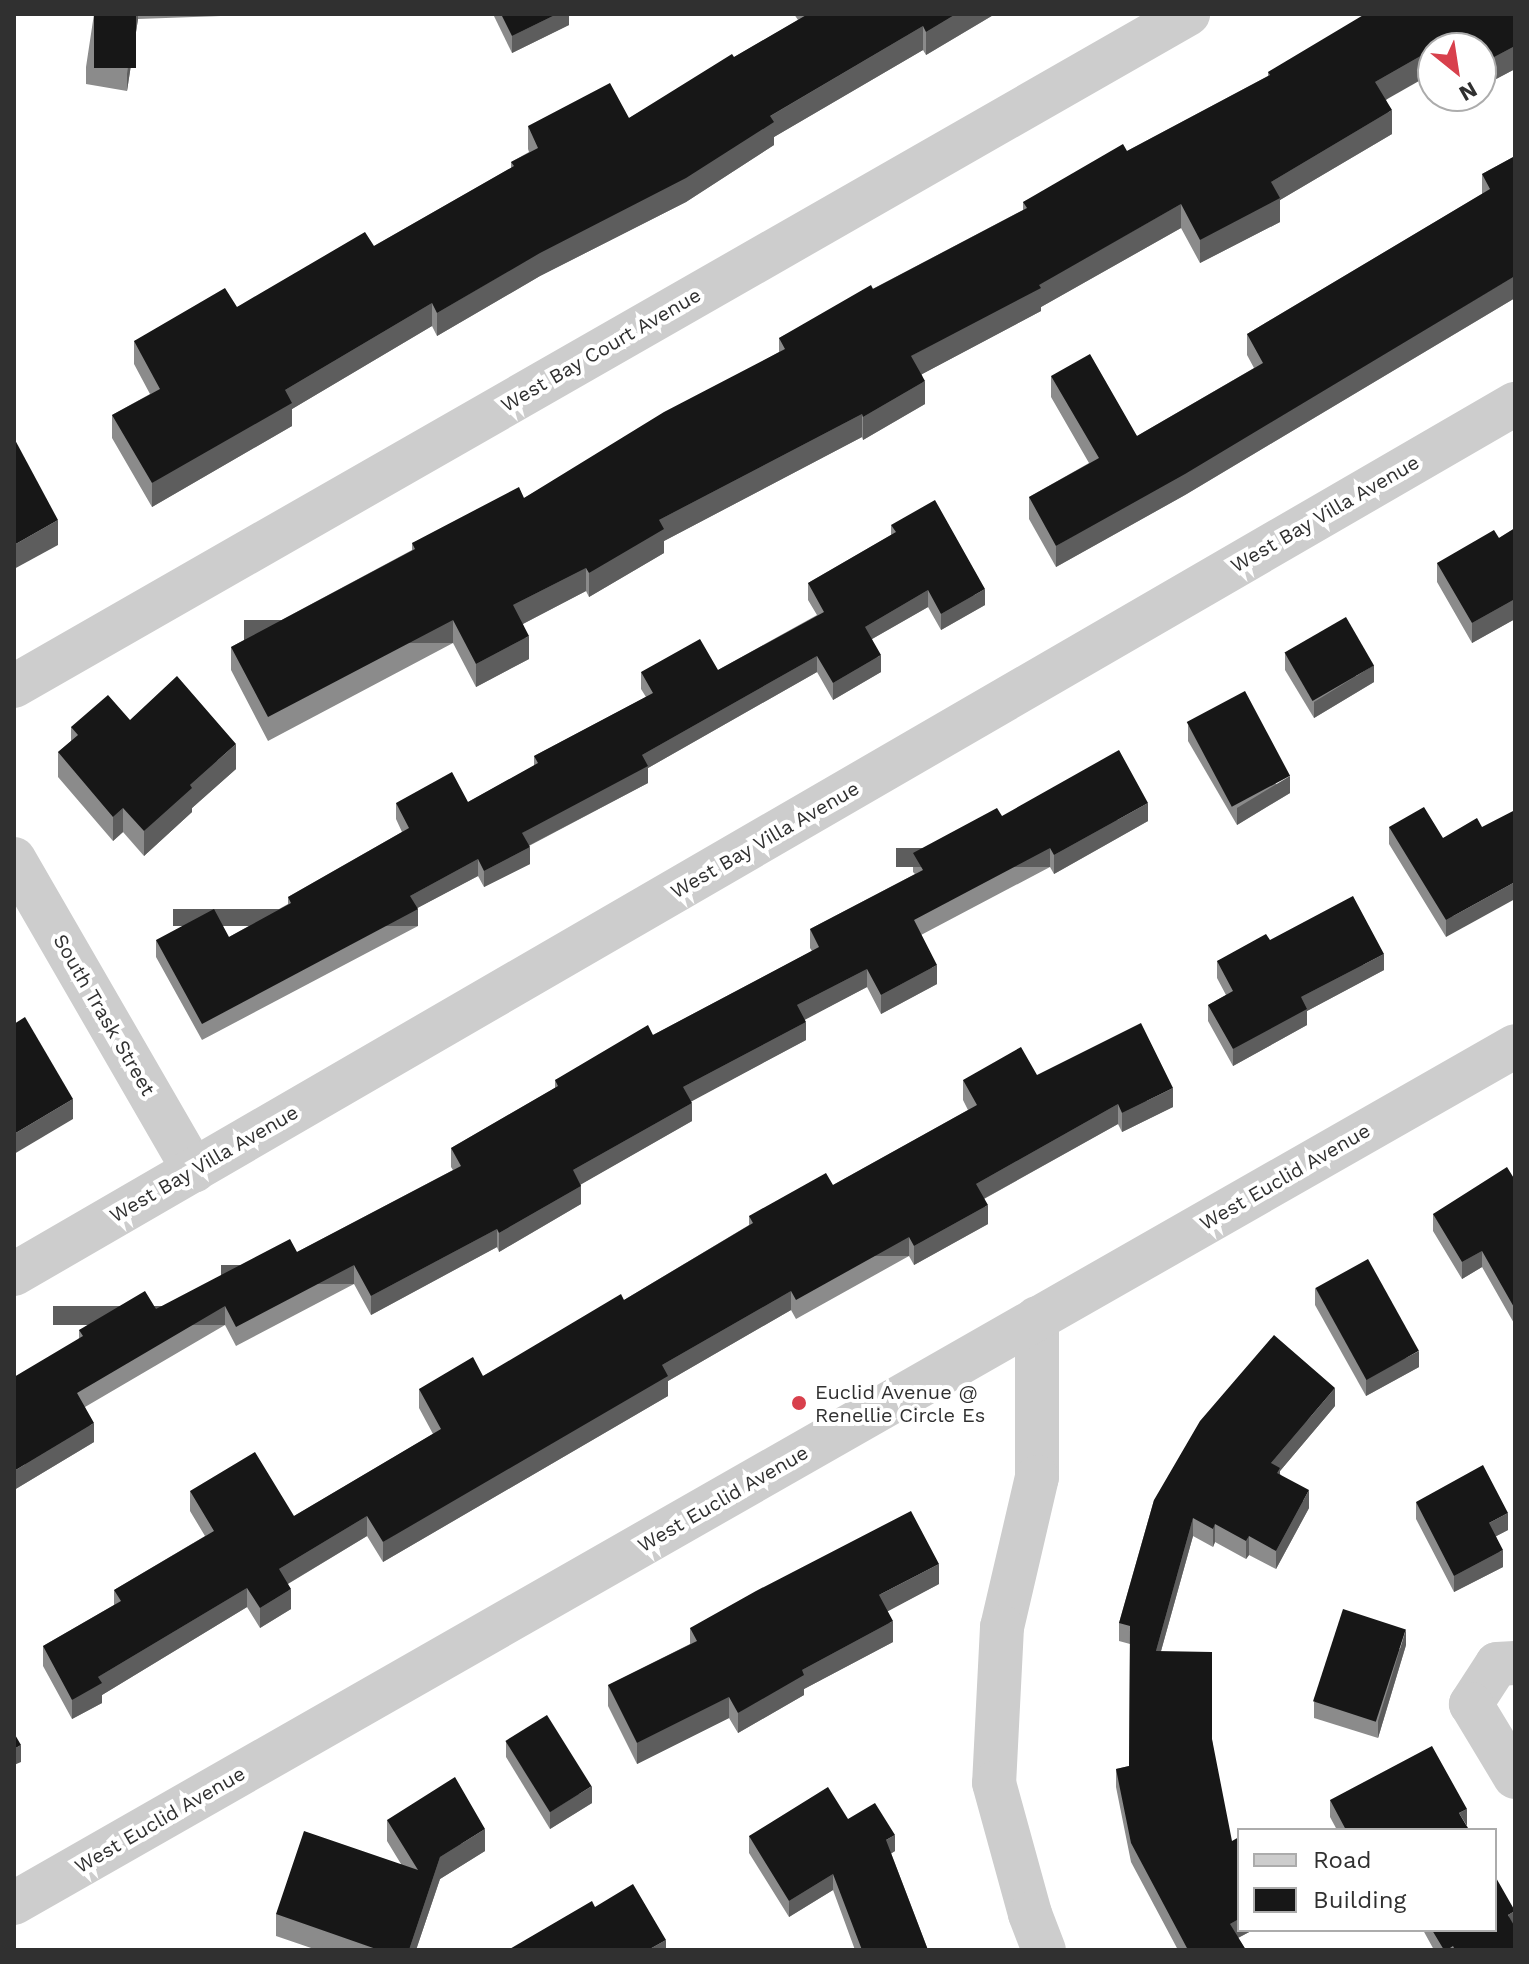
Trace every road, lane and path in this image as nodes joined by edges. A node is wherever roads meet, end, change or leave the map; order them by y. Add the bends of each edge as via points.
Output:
1 (1188, 14) edge
2 (1515, 404) edge
3 (14, 686) edge
4 (14, 859) edge
5 (1515, 1046) edge
6 (194, 1171) junction
7 (14, 1274) edge
8 (1037, 1318) junction
9 (1515, 1663) edge
10 (1515, 1777) edge
11 (14, 1903) edge
12 (1044, 1950) edge

1 - 3 street, West Bay Court Avenue
2 - 6 street, West Bay Villa Avenue
4 - 6 street, South Trask Street
5 - 8 street, West Euclid Avenue
6 - 7 street, West Bay Villa Avenue
8 - 11 street, West Euclid Avenue
8 - 12 street via 1037,1477 1002,1627 994,1783
9 - 10 street via 1497,1664 1471,1704

